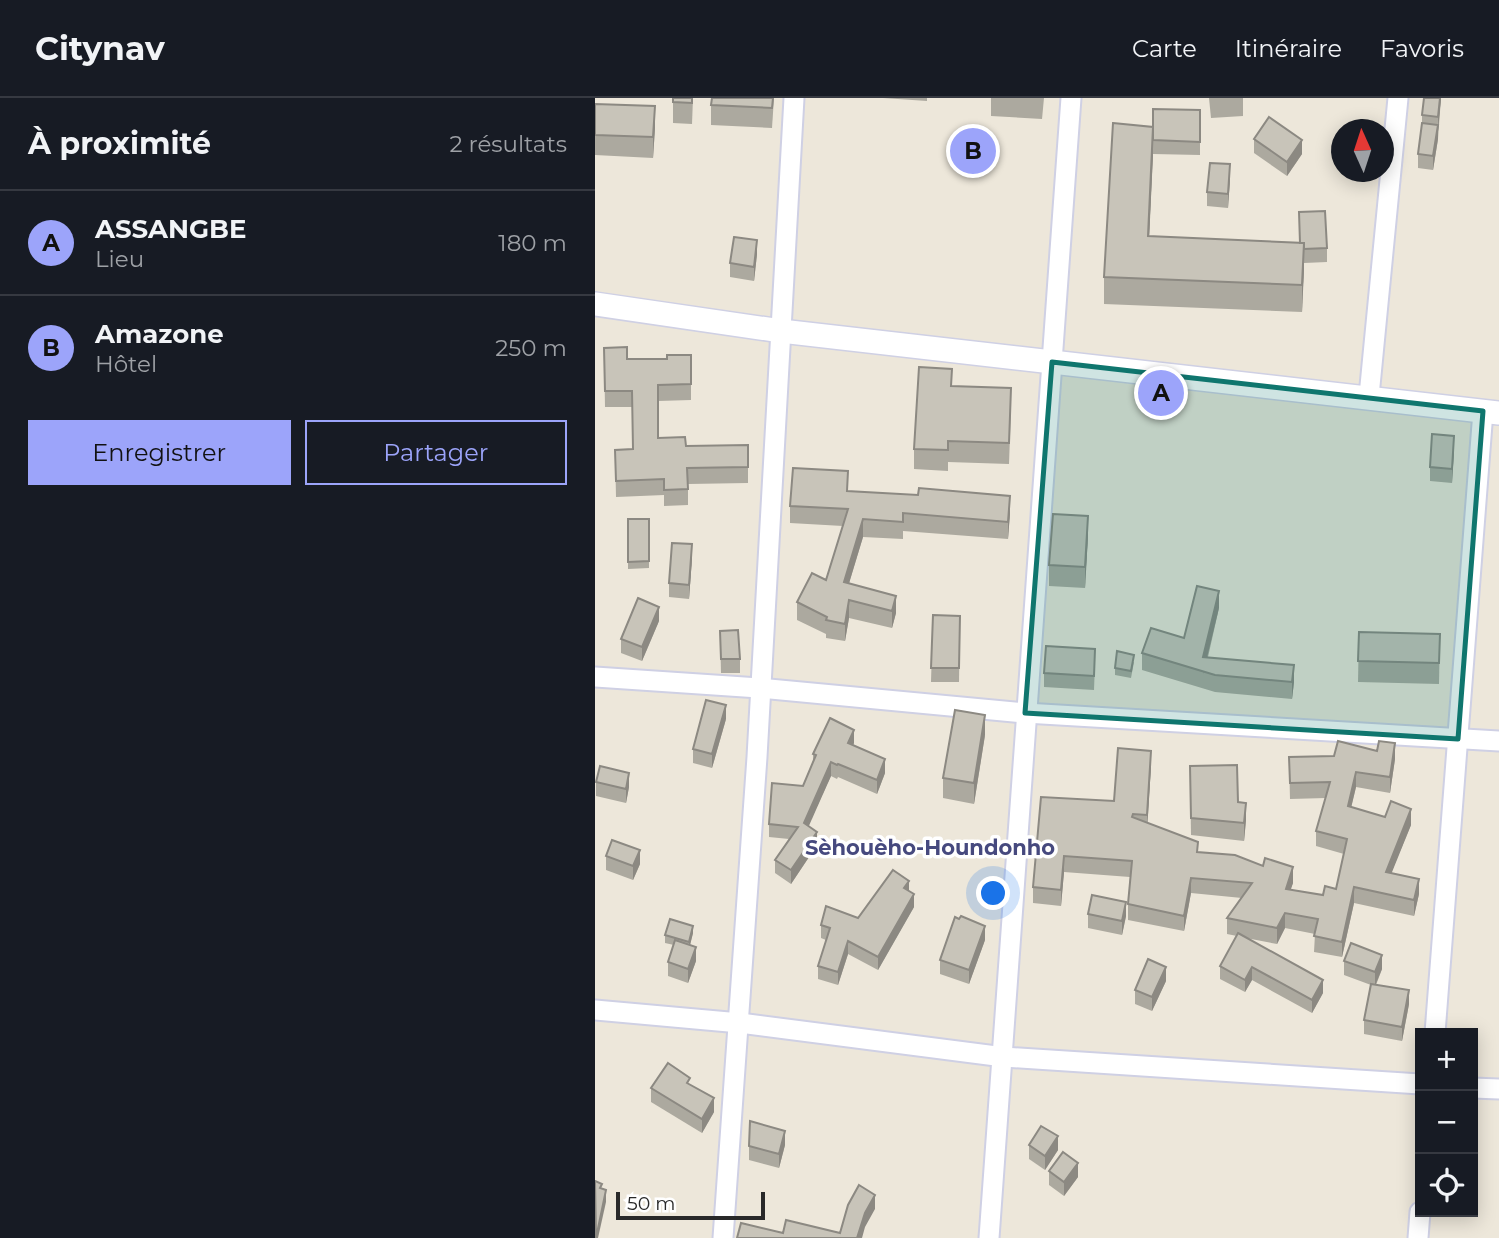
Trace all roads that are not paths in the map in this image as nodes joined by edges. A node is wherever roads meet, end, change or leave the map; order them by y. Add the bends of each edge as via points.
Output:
1 (794, 98) edge
2 (1070, 98) edge
3 (1398, 98) edge
4 (595, 304) edge
5 (781, 331) junction
6 (1052, 362) junction
7 (1369, 396) junction
8 (1491, 412) edge
9 (595, 677) edge
10 (759, 688) junction
11 (1025, 713) junction
12 (1458, 739) junction
13 (1499, 741) edge
14 (595, 1010) edge
15 (740, 1023) junction
16 (1435, 1028) edge
17 (1004, 1057) junction
18 (1415, 1084) edge
19 (1478, 1088) edge
20 (1499, 1089) edge
21 (1420, 1217) edge
22 (723, 1238) edge
23 (989, 1238) edge
24 (1418, 1238) edge

1 - 5 street
2 - 6 street
3 - 7 street
4 - 5 street
5 - 6 street
5 - 10 street
6 - 7 street
6 - 11 street
7 - 8 street
8 - 12 street
9 - 10 street
10 - 11 street
10 - 15 street
11 - 12 street
11 - 17 street
12 - 13 street
12 - 16 street
14 - 15 street
15 - 17 street
15 - 22 street
17 - 18 street
17 - 23 street
19 - 20 street
21 - 24 street

